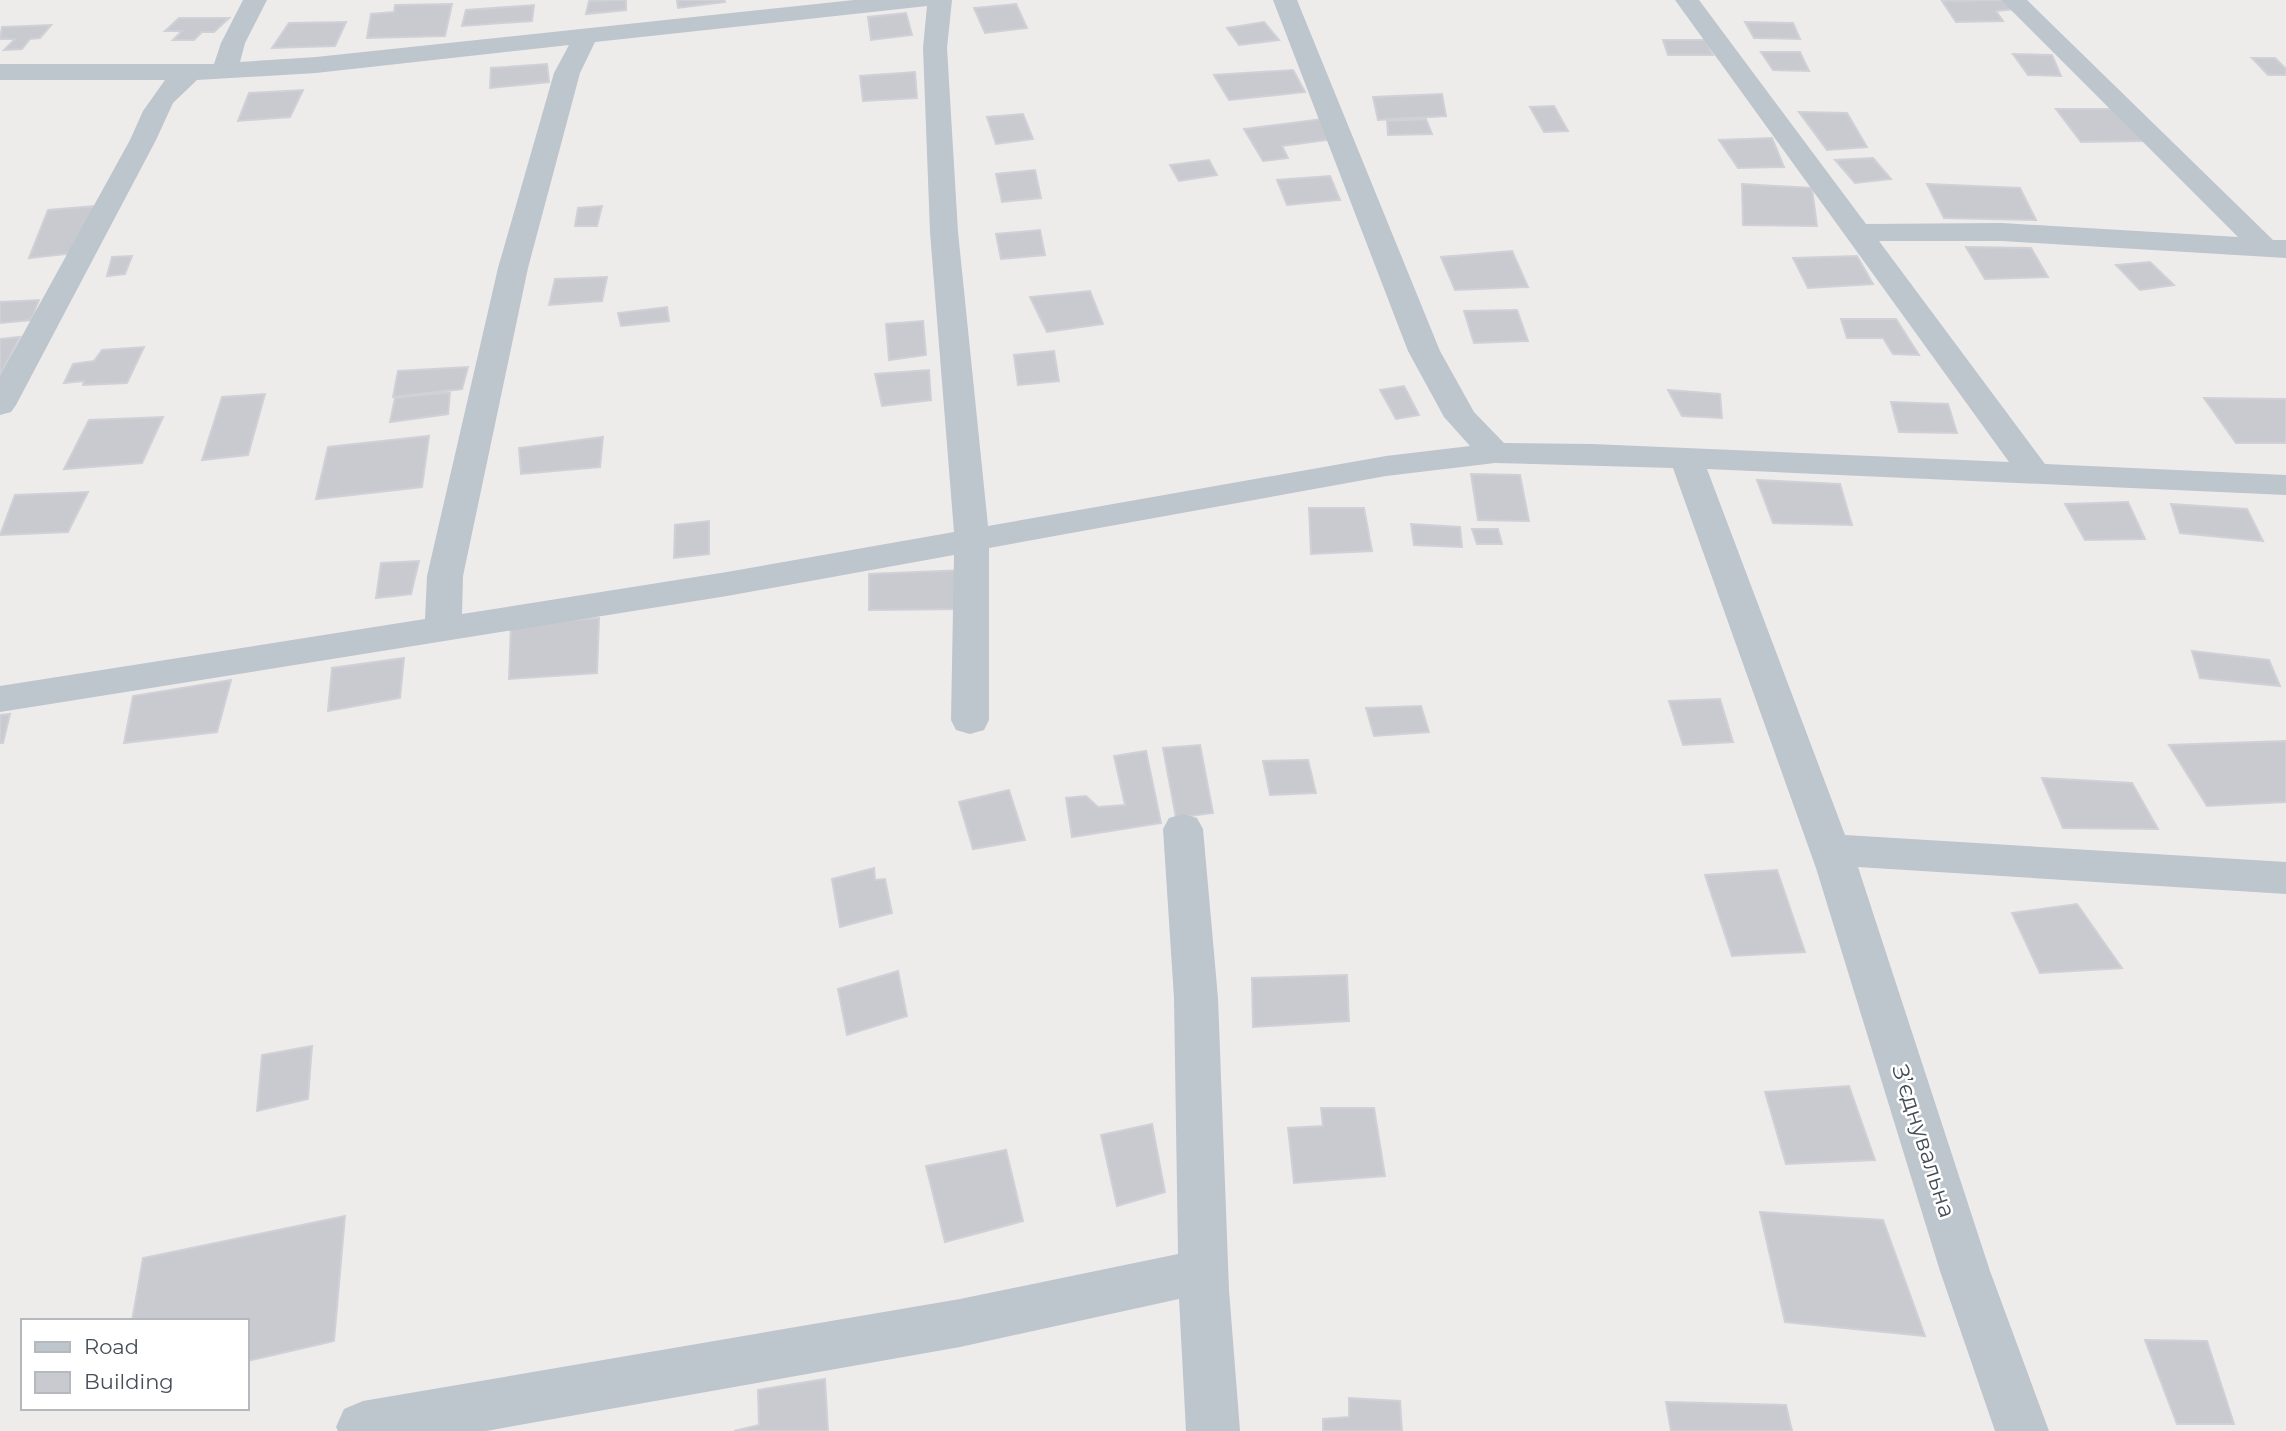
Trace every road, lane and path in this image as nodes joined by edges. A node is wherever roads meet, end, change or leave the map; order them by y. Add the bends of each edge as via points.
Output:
1 (256, 0) edge
2 (921, 0) edge
3 (940, 0) edge
4 (1286, 0) edge
5 (1687, 0) edge
6 (2013, 0) edge
7 (586, 36) junction
8 (225, 71) junction
9 (0, 72) edge
10 (191, 73) junction
11 (1858, 233) junction
12 (2275, 248) edge
13 (0, 405) edge
14 (1495, 453) junction
15 (1686, 458) junction
16 (2035, 474) junction
17 (2286, 485) edge
18 (972, 541) junction
19 (443, 630) junction
20 (0, 699) edge
21 (970, 720) dead end
22 (1183, 829) dead end
23 (1830, 850) junction
24 (2286, 878) edge
25 (1203, 1271) junction
26 (360, 1430) edge
27 (1213, 1431) edge
28 (2022, 1431) edge

1 - 8 street via 233,43
2 - 7 street
3 - 18 street via 935,48 944,232
4 - 14 street via 1424,351 1460,417
5 - 11 street
6 - 12 street
7 - 8 street
7 - 19 street via 567,73 513,268 446,576
8 - 10 street
9 - 10 street
10 - 13 street via 173,83 157,104 143,141
11 - 12 street via 2003,232
11 - 16 street
14 - 15 street
14 - 18 street via 1386,466
15 - 16 street
15 - 23 street, Зʼєднувальна
16 - 17 street
18 - 19 street
18 - 21 street
19 - 20 street
22 - 25 street via 1196,998
23 - 24 street
23 - 28 street, Зʼєднувальна via 1965,1271
25 - 26 street via 960,1323
25 - 27 street

